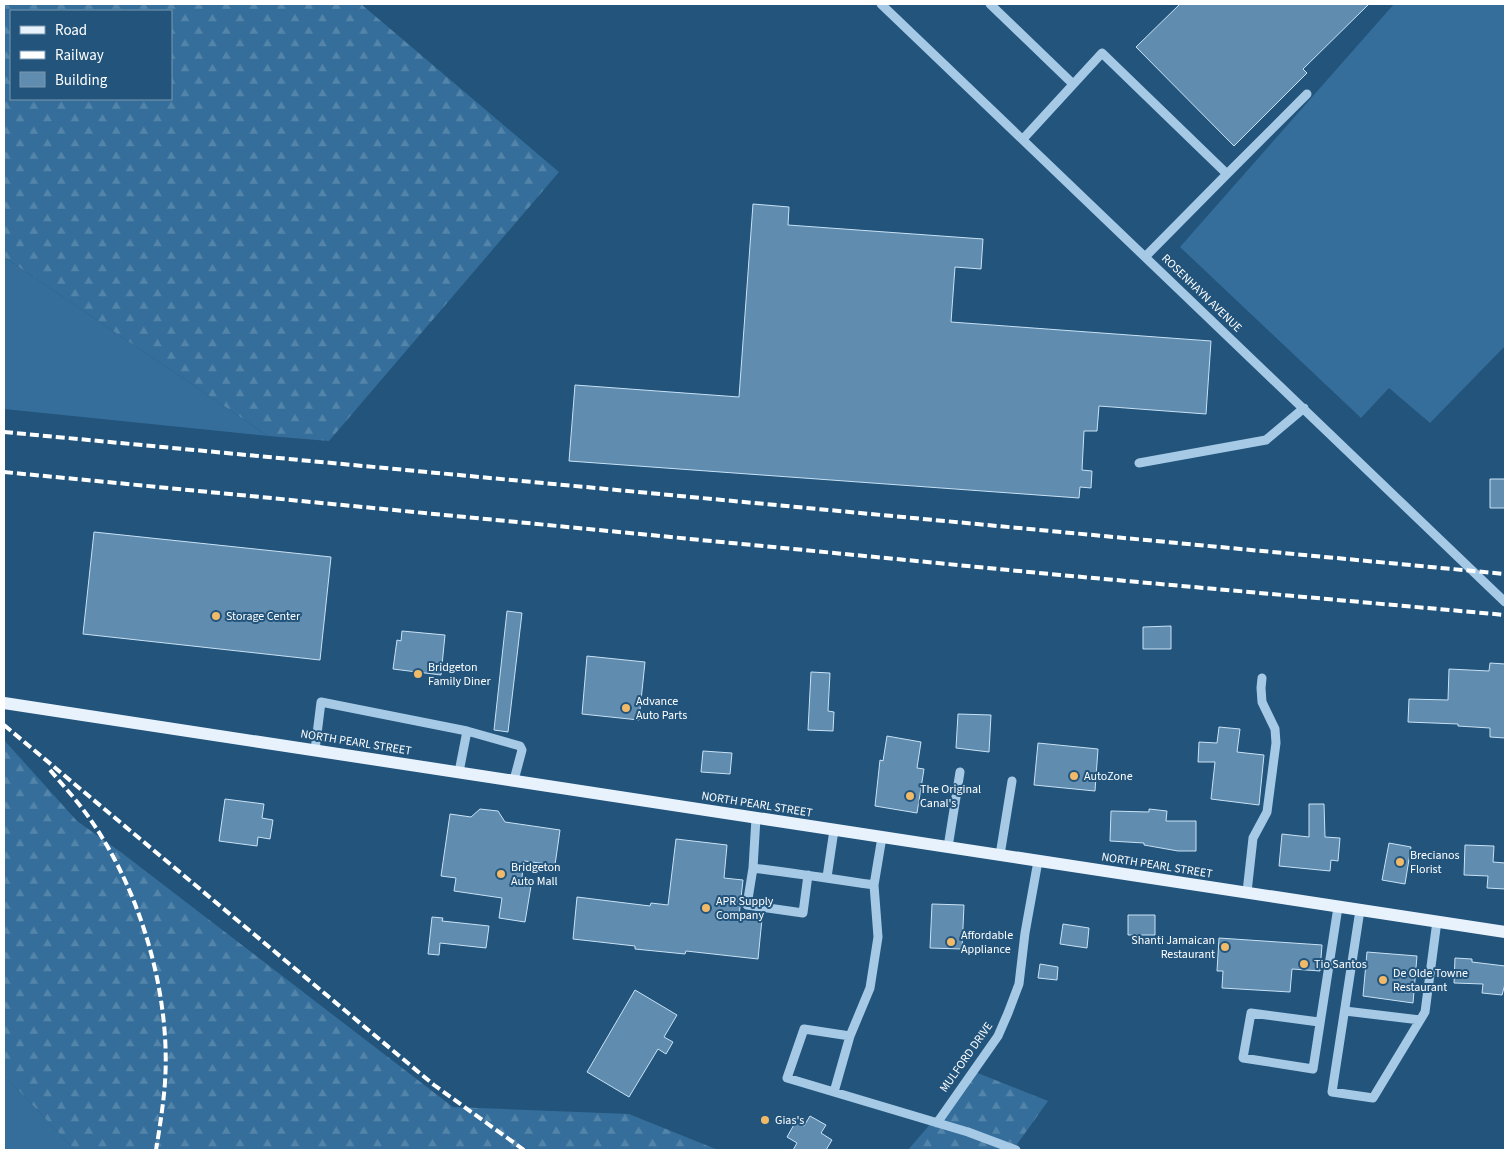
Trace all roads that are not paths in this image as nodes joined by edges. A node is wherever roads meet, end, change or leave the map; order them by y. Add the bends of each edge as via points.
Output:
1 (882, 4) edge
2 (990, 4) edge
3 (1073, 84) junction
4 (1307, 94) dead end
5 (1023, 139) junction
6 (1227, 174) junction
7 (1146, 256) junction
8 (1304, 408) junction
9 (1139, 463) dead end
10 (1505, 602) edge
11 (1262, 678) dead end
12 (4, 703) edge
13 (467, 731) junction
14 (315, 750) junction
15 (459, 772) junction
16 (960, 772) dead end
17 (514, 780) junction
18 (1012, 781) dead end
19 (756, 818) junction
20 (834, 830) junction
21 (882, 837) junction
22 (948, 847) junction
23 (1000, 855) junction
24 (1038, 861) junction
25 (753, 868) junction
26 (808, 875) junction
27 (827, 878) junction
28 (874, 885) junction
29 (1246, 892) junction
30 (1338, 906) junction
31 (1360, 910) junction
32 (1437, 921) junction
33 (1505, 932) edge
34 (1345, 1011) junction
35 (1420, 1020) junction
36 (1319, 1022) junction
37 (850, 1036) junction
38 (834, 1092) junction
39 (938, 1123) junction
40 (1016, 1150) edge

1 - 5 street, ROSENHAYN AVENUE
2 - 3 street
3 - 5 street
3 - 6 street via 1102,53
4 - 6 street
5 - 7 street, ROSENHAYN AVENUE
6 - 7 street
7 - 8 street, ROSENHAYN AVENUE
8 - 9 street via 1266,440
8 - 10 street, ROSENHAYN AVENUE
11 - 29 street via 1262,702 1275,729 1276,743 1267,812 1253,838
12 - 14 main road, NORTH PEARL STREET
13 - 14 street via 321,702
13 - 15 street
13 - 17 street via 520,746 522,750
14 - 15 main road, NORTH PEARL STREET
15 - 17 main road, NORTH PEARL STREET
16 - 22 street
17 - 19 main road, NORTH PEARL STREET
18 - 23 street
19 - 20 main road, NORTH PEARL STREET
19 - 25 street
20 - 21 main road, NORTH PEARL STREET
20 - 27 street
21 - 22 main road, NORTH PEARL STREET
21 - 28 street
22 - 23 main road, NORTH PEARL STREET
23 - 24 main road, NORTH PEARL STREET
24 - 29 main road, NORTH PEARL STREET
24 - 39 street, MULFORD DRIVE via 1019,984 1008,1013 998,1036
25 - 26 street
25 - 26 street via 747,905 802,913
26 - 27 street
27 - 28 street
28 - 37 street via 878,937 870,988
29 - 30 main road, NORTH PEARL STREET
30 - 31 main road, NORTH PEARL STREET
30 - 36 street
31 - 32 main road, NORTH PEARL STREET
31 - 34 street
32 - 33 main road, NORTH PEARL STREET
32 - 35 street via 1424,1012
34 - 35 street
34 - 35 street via 1332,1092 1374,1098
36 - 36 street via 1313,1069 1243,1058 1251,1013
37 - 38 street
37 - 38 street via 804,1029 787,1078
38 - 39 street
39 - 40 street

